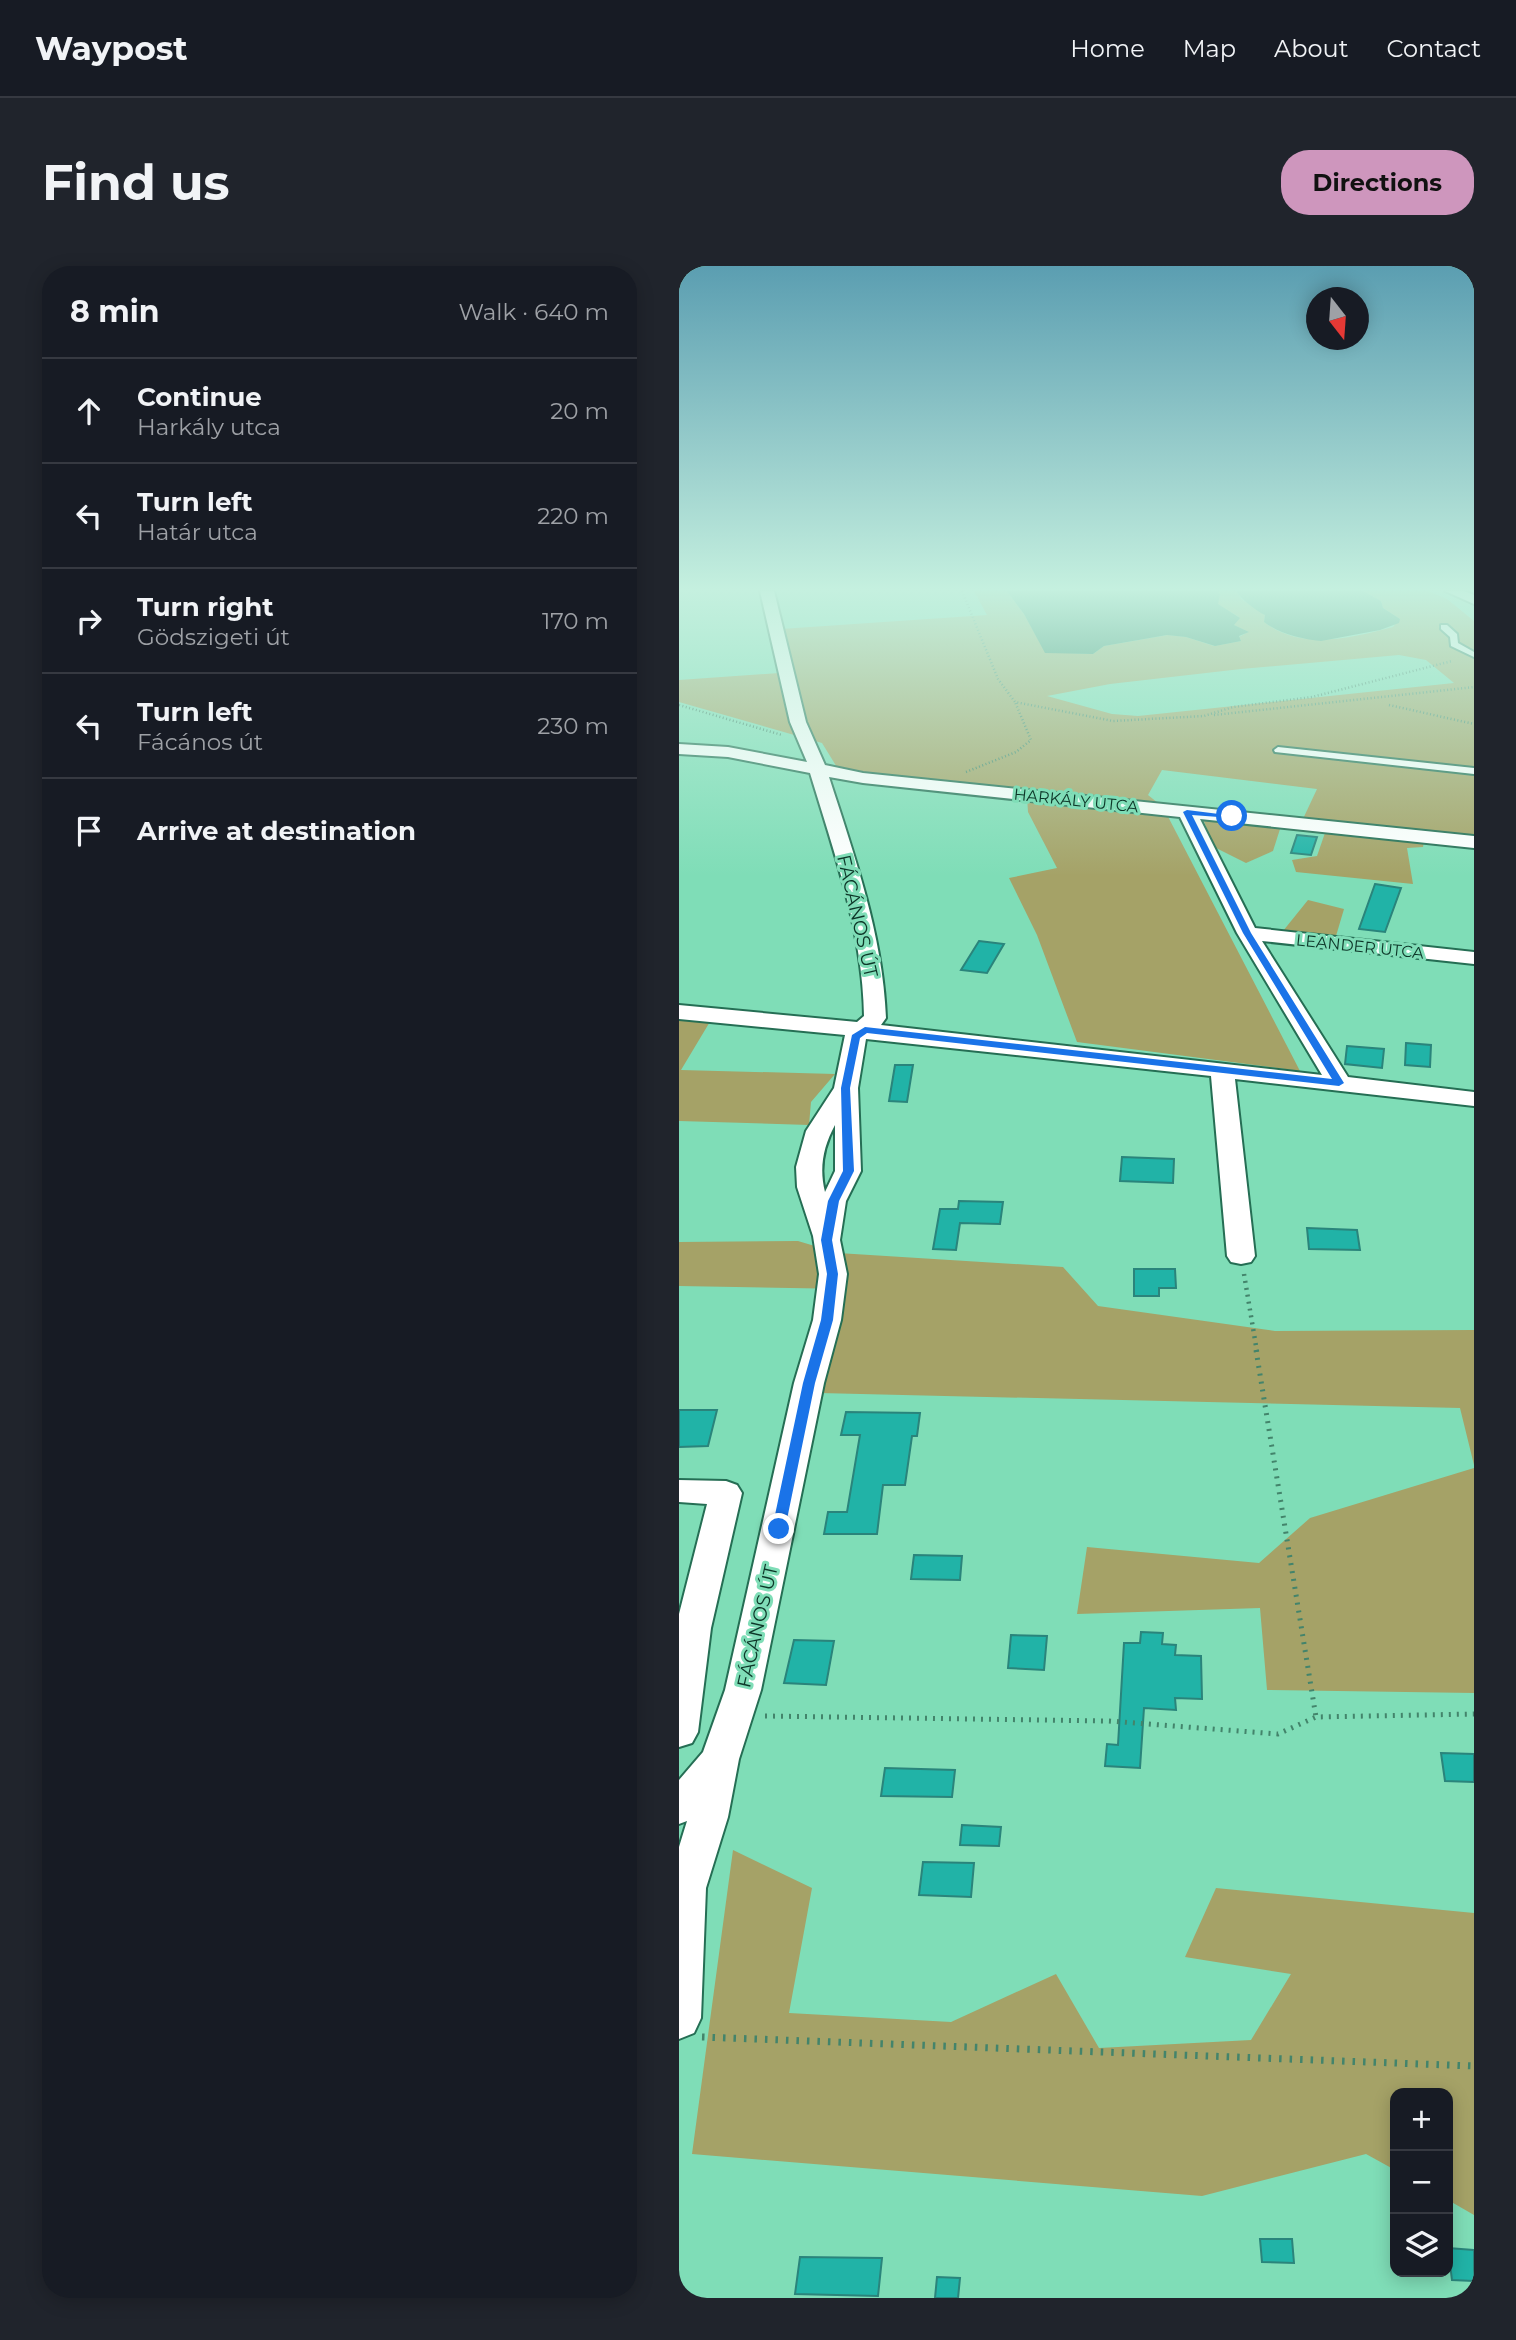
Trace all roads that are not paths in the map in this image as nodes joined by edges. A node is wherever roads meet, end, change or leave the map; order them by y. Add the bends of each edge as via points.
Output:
1 (789, 686) edge
2 (679, 749) edge
3 (1278, 750) dead end
4 (818, 771) junction
5 (1474, 771) edge
6 (1187, 812) junction
7 (1474, 842) edge
8 (1247, 933) junction
9 (1474, 958) edge
10 (679, 1012) edge
11 (865, 1030) junction
12 (1221, 1072) junction
13 (1339, 1083) junction
14 (1474, 1099) edge
15 (1241, 1256) road end
16 (679, 1491) edge
17 (679, 1732) edge
18 (720, 1759) junction
19 (679, 1807) edge
20 (683, 1880) edge
21 (686, 2027) edge

1 - 4 street, FÁCÁNOS ÚT
2 - 4 street, HARKÁLY UTCA via 728,752
3 - 5 lane
4 - 6 street, HARKÁLY UTCA
4 - 11 street, FÁCÁNOS ÚT via 841,838 874,977 875,1018
6 - 7 street, HARKÁLY UTCA
6 - 8 street
8 - 9 street, LEANDER UTCA
8 - 13 street
10 - 11 street
11 - 12 street
11 - 18 street, FÁCÁNOS ÚT via 855,1037 846,1088 849,1171 833,1201 826,1240 833,1274 827,1320 809,1383 743,1690
12 - 13 street
12 - 15 street
13 - 14 street
16 - 17 street via 726,1493 693,1628
18 - 19 street
18 - 20 street, FÁCÁNOS ÚT via 708,1817
20 - 21 street, FÁCÁNOS ÚT

